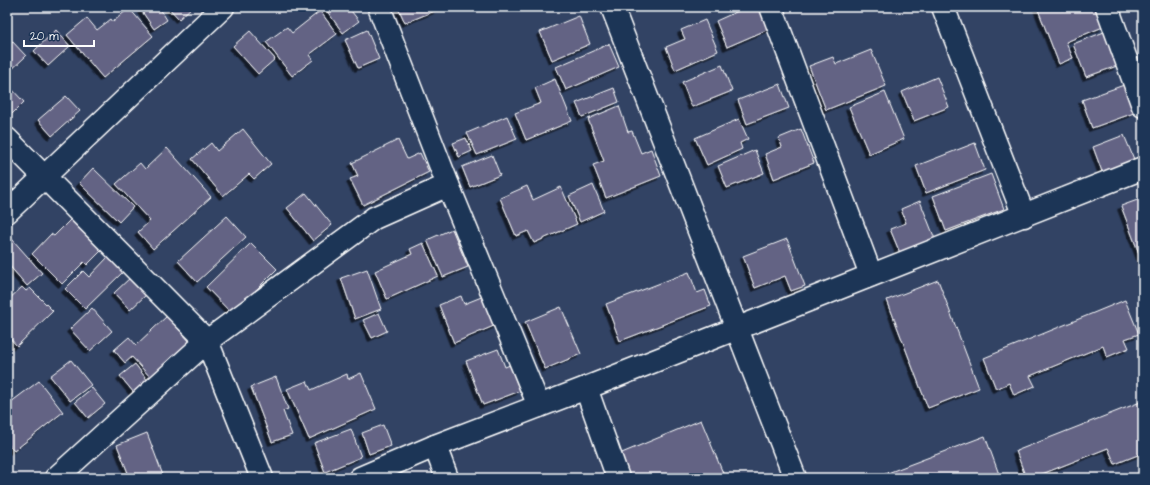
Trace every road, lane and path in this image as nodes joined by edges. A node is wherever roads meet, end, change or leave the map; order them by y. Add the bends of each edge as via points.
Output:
1 (223, 7) edge
2 (379, 7) edge
3 (612, 7) edge
4 (771, 7) edge
5 (943, 7) edge
6 (1107, 7) edge
7 (1143, 106) edge
8 (7, 139) edge
9 (1143, 168) edge
10 (44, 177) junction
11 (448, 186) junction
12 (7, 212) edge
13 (1024, 216) junction
14 (871, 275) junction
15 (737, 328) junction
16 (207, 341) junction
17 (586, 388) junction
18 (539, 406) junction
19 (434, 446) junction
20 (56, 478) edge
21 (262, 478) edge
22 (360, 478) edge
23 (447, 478) edge
24 (618, 478) edge
25 (795, 478) edge

1 - 10 street
2 - 11 street
3 - 15 street
4 - 14 street
5 - 13 street
6 - 7 street
8 - 10 street
9 - 13 street
10 - 12 street
10 - 16 street
11 - 16 street via 374,218
11 - 18 street
13 - 14 street
14 - 15 street
15 - 17 street
15 - 25 street
16 - 20 street
16 - 21 street
17 - 18 street
17 - 24 street
18 - 19 street
19 - 22 street
19 - 23 street

